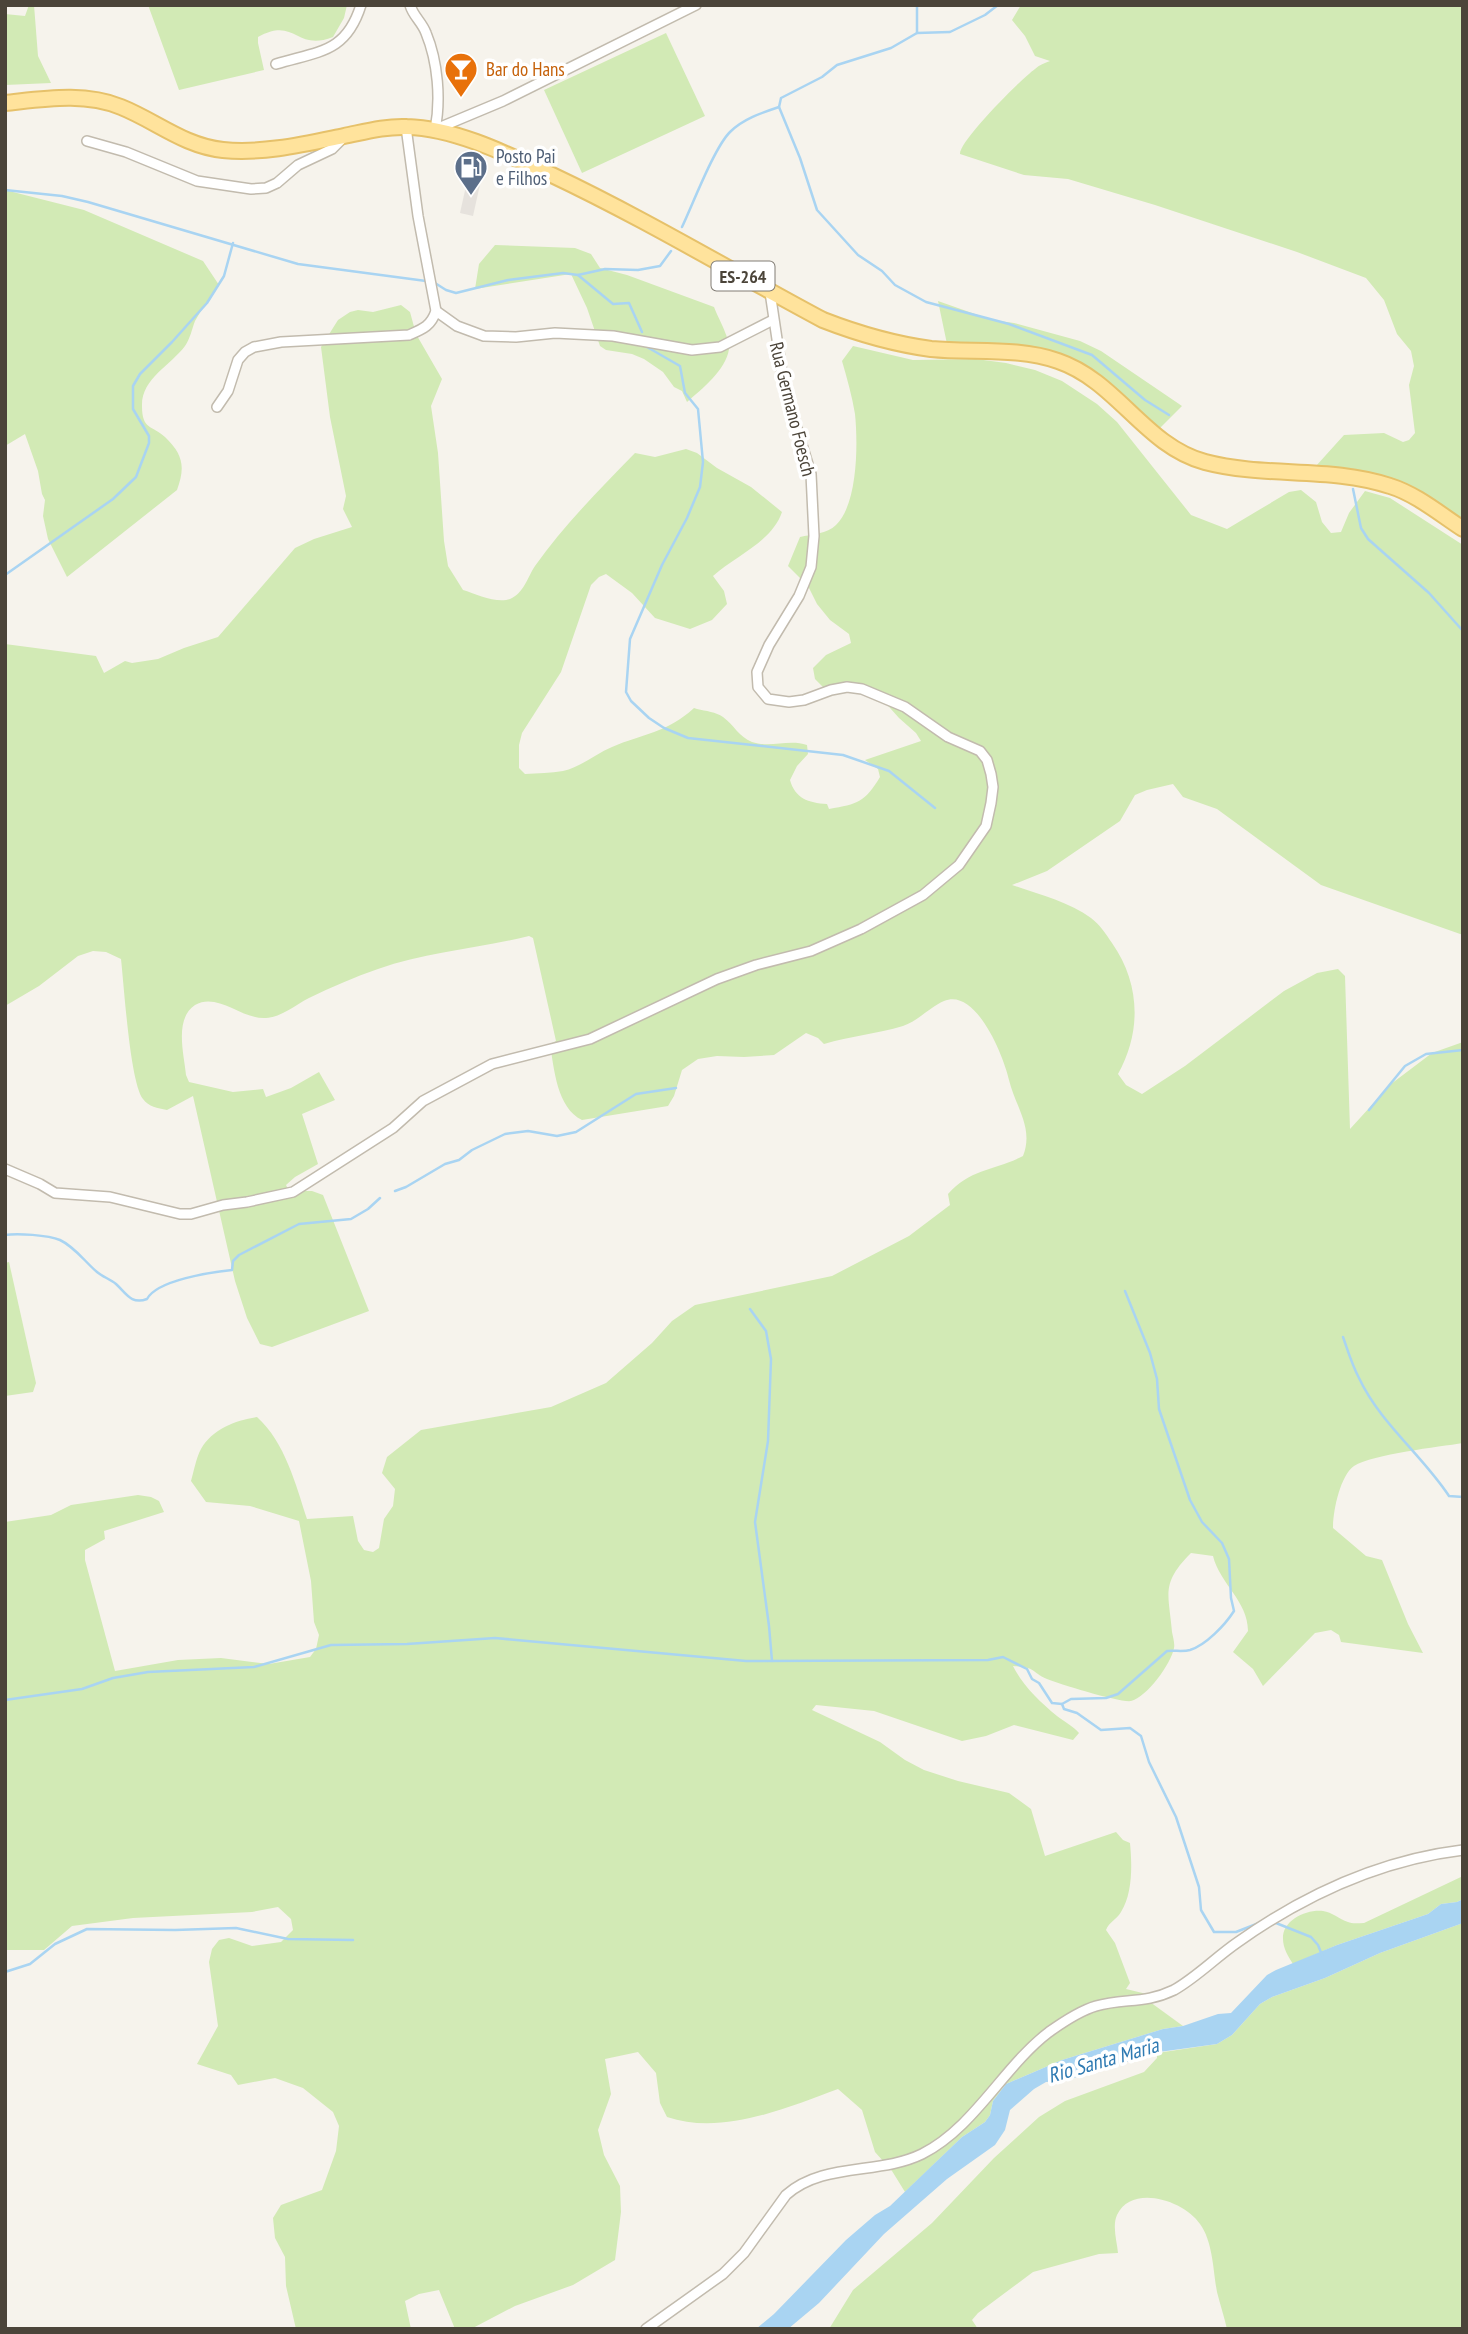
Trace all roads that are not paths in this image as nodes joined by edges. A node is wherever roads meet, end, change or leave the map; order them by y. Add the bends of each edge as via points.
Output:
1 (361, 5) edge
2 (410, 5) edge
3 (696, 5) edge
4 (276, 64) dead end
5 (5, 103) edge
6 (406, 127) junction
7 (435, 130) junction
8 (346, 135) junction
9 (87, 141) dead end
10 (770, 292) junction
11 (436, 311) junction
12 (773, 320) junction
13 (217, 407) dead end
14 (1463, 529) edge
15 (5, 1168) edge
16 (1463, 1850) edge
17 (646, 2329) edge

1 - 4 street via 352,30 338,44
2 - 7 street via 429,44 439,110
3 - 7 street
5 - 8 main road, ES-264 via 85,98 121,107 187,141 224,150 294,146
6 - 7 main road, ES-264
6 - 8 main road, ES-264
6 - 11 street
7 - 10 main road, ES-264 via 509,154 580,188
8 - 9 street via 277,183 251,189 197,181
10 - 12 street, Rua Germano Foesch
10 - 14 main road, ES-264 via 824,320 893,342 1058,361 1099,382 1162,441 1188,456 1206,463 1368,479 1419,499
11 - 12 street via 457,326 484,335 603,335 692,349 720,346
11 - 13 street via 425,329 409,335 254,347 238,360 228,391
12 - 15 street, Rua Germano Foesch via 784,386 811,474 814,536 811,567 762,660 758,687 768,699 789,702 847,687 862,689 905,707 948,737 980,751 991,774 991,803 986,826 959,865 923,895 811,951 717,979 590,1039 492,1063 423,1101 393,1128 293,1192 180,1214 110,1197 55,1193
16 - 17 street via 1411,1859 1356,1876 1266,1923 1174,1990 1157,1998 1096,2006 1072,2018 1032,2046 967,2119 925,2152 832,2173 793,2189 723,2274

